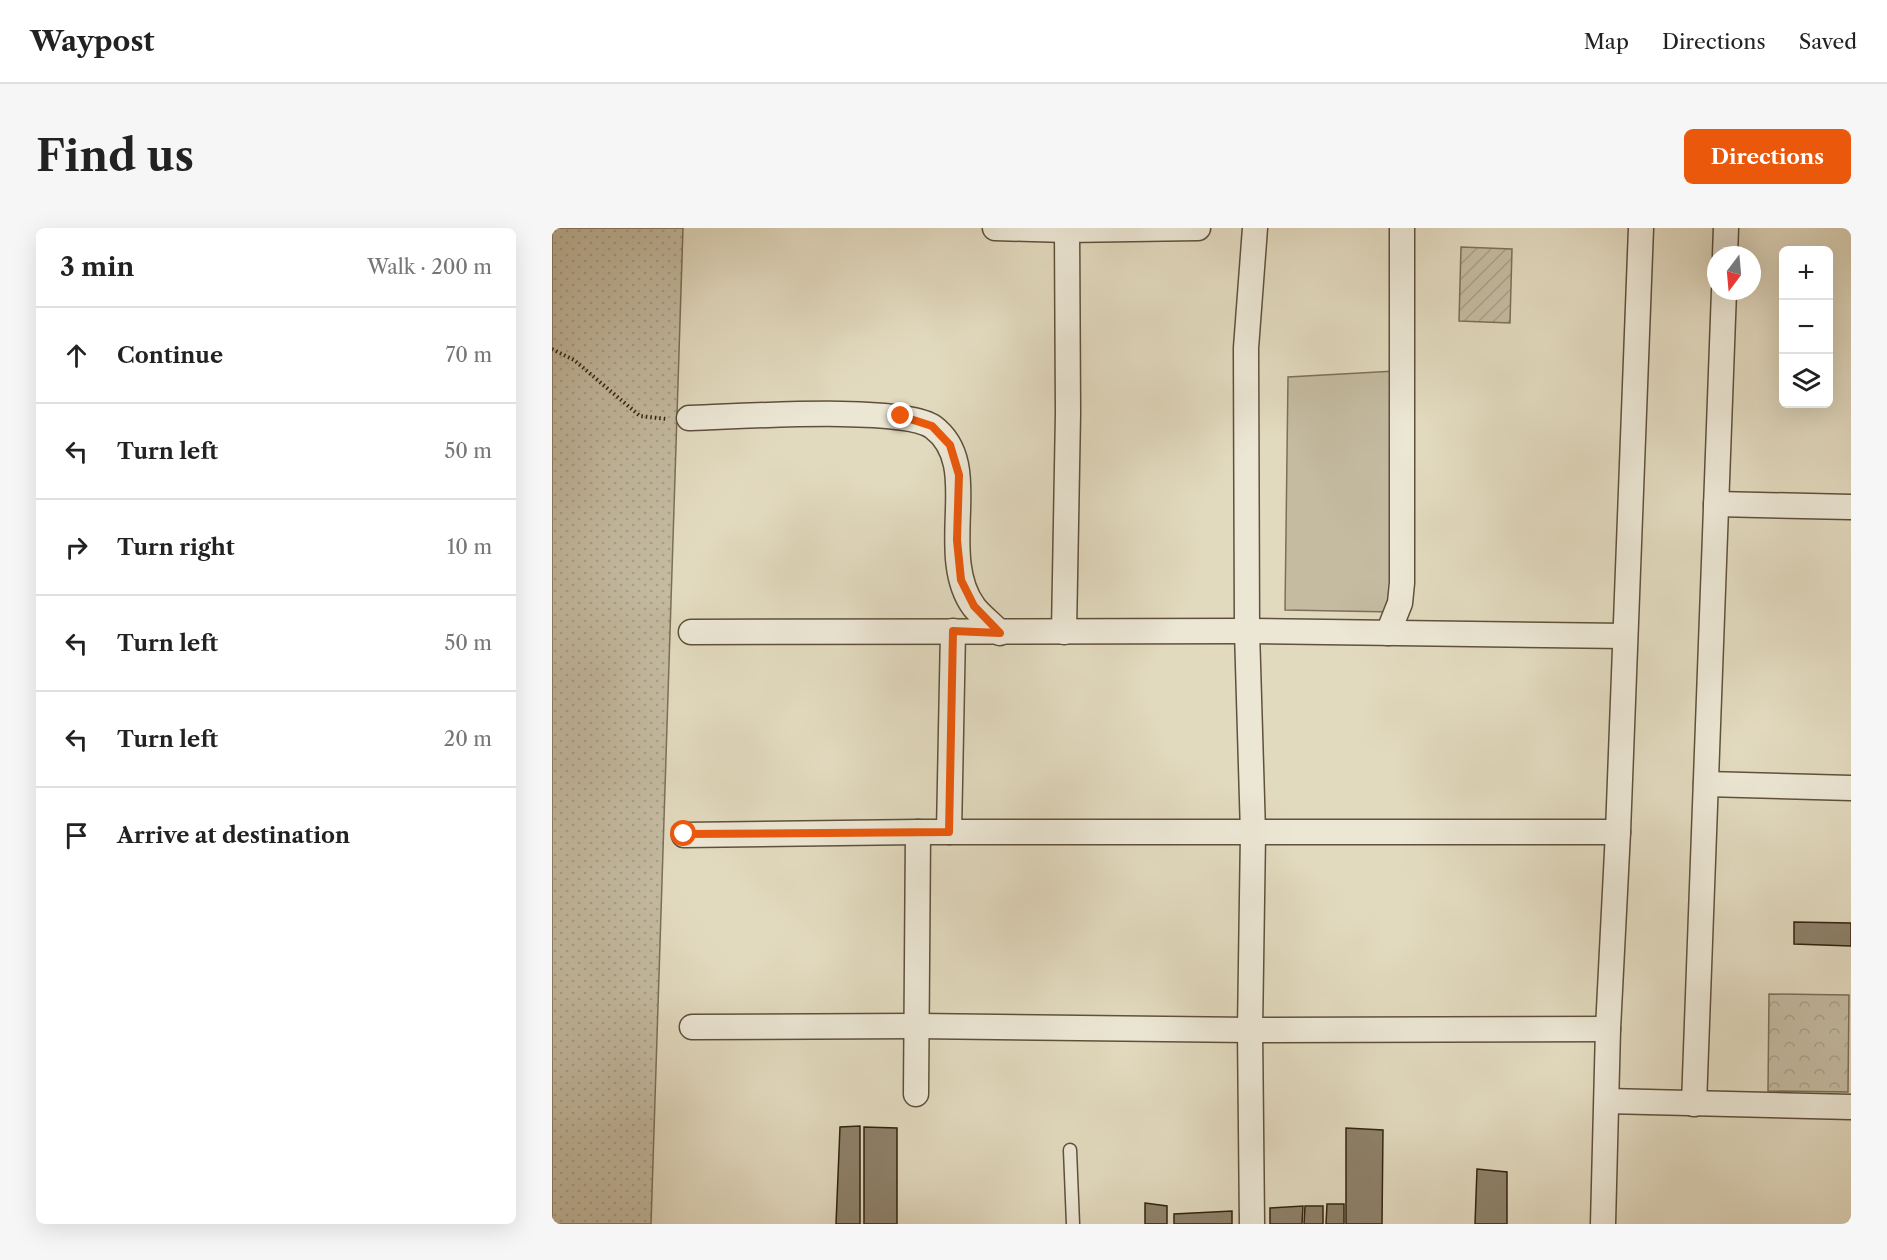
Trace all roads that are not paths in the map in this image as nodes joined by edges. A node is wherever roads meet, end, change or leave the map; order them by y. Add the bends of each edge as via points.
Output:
1 (995, 228) edge
2 (1198, 228) edge
3 (1255, 228) edge
4 (1402, 228) edge
5 (1641, 228) edge
6 (1726, 228) edge
7 (1066, 229) edge
8 (1725, 246) edge
9 (1724, 300) edge
10 (689, 418) road end
11 (1716, 504) junction
12 (1851, 507) edge
13 (953, 631) junction
14 (1247, 631) junction
15 (691, 632) dead end
16 (1064, 632) junction
17 (1000, 633) junction
18 (1388, 633) junction
19 (1625, 636) junction
20 (1706, 784) junction
21 (1851, 788) edge
22 (918, 832) junction
23 (949, 832) junction
24 (1618, 832) junction
25 (1253, 833) junction
26 (684, 834) dead end
27 (917, 1026) junction
28 (692, 1027) dead end
29 (1608, 1029) junction
30 (1250, 1030) junction
31 (916, 1094) dead end
32 (1607, 1101) junction
33 (1694, 1104) junction
34 (1851, 1107) edge
35 (1070, 1150) dead end
36 (1073, 1224) edge
37 (1251, 1224) edge
38 (1603, 1224) edge

1 - 7 street
2 - 7 street
3 - 14 street via 1246,348
4 - 18 street via 1402,583 1400,603
5 - 19 street
6 - 8 street
7 - 16 street
9 - 11 street
10 - 17 street via 901,416 932,426 950,445 959,475 957,540 961,580 974,606
11 - 12 street
11 - 20 street
13 - 15 street
13 - 17 street
13 - 23 street
14 - 16 street
14 - 18 street
14 - 25 street
16 - 17 street
18 - 19 street
19 - 24 street
20 - 21 street
20 - 33 street
22 - 23 street
22 - 26 street
22 - 27 street
23 - 25 street
24 - 25 street
24 - 29 street
25 - 30 street
27 - 28 street
27 - 30 street
27 - 31 street
29 - 30 street
29 - 32 street
30 - 37 street
32 - 33 street
32 - 38 street
33 - 34 street
35 - 36 lane

